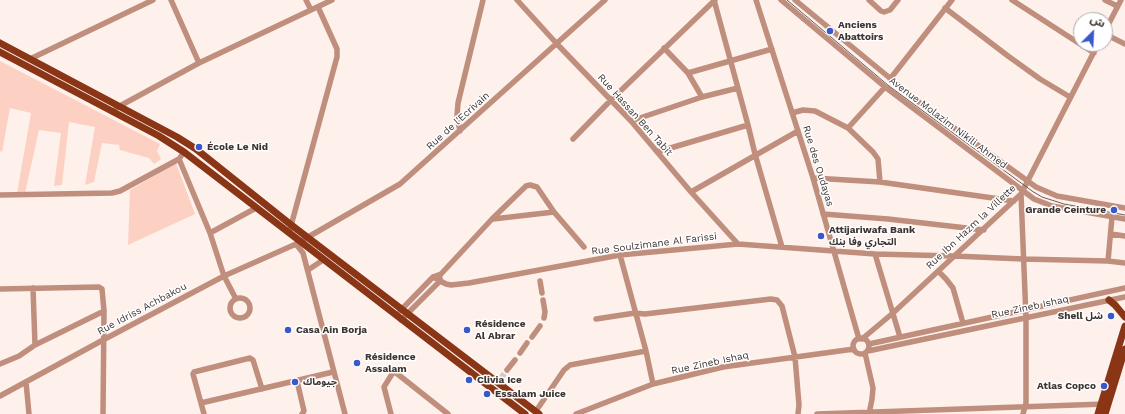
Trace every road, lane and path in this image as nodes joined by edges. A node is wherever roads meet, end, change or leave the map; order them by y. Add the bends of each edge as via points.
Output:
1 (153, 0) edge
2 (171, 0) edge
3 (306, 0) edge
4 (332, 0) edge
5 (483, 0) edge
6 (517, 0) edge
7 (606, 0) edge
8 (714, 0) edge
9 (756, 0) edge
10 (781, 0) edge
11 (795, 0) edge
12 (869, 0) edge
13 (898, 0) edge
14 (952, 0) edge
15 (1012, 0) edge
16 (1105, 0) edge
17 (1121, 0) edge
18 (1117, 6) junction
19 (318, 7) junction
20 (945, 8) junction
21 (311, 10) junction
22 (1113, 14) edge
23 (1113, 38) edge
24 (0, 43) edge
25 (557, 44) junction
26 (1125, 44) edge
27 (664, 48) junction
28 (772, 49) junction
29 (0, 52) edge
30 (1094, 53) joint
31 (30, 59) junction
32 (730, 60) junction
33 (199, 63) junction
34 (688, 73) junction
35 (890, 79) junction
36 (885, 87) junction
37 (738, 88) junction
38 (1070, 97) junction
39 (702, 98) junction
40 (611, 100) junction
41 (116, 109) junction
42 (792, 113) junction
43 (631, 121) junction
44 (748, 125) junction
45 (848, 128) junction
46 (460, 131) junction
47 (798, 132) junction
48 (573, 139) dead end
49 (184, 152) junction
50 (657, 152) junction
51 (755, 154) junction
52 (179, 159) junction
53 (813, 178) junction
54 (1028, 181) junction
55 (880, 182) junction
56 (691, 192) junction
57 (1022, 192) junction
58 (0, 195) edge
59 (1014, 201) junction
60 (256, 208) junction
61 (1125, 208) edge
62 (554, 212) junction
63 (824, 214) junction
64 (1112, 217) junction
65 (492, 219) junction
66 (1125, 219) edge
67 (290, 224) junction
68 (984, 230) junction
69 (210, 233) junction
70 (289, 233) junction
71 (1111, 234) junction
72 (1125, 236) edge
73 (308, 237) junction
74 (298, 242) junction
75 (738, 244) junction
76 (584, 246) dead end
77 (782, 246) junction
78 (833, 250) junction
79 (876, 254) junction
80 (620, 255) junction
81 (954, 256) junction
82 (1023, 259) junction
83 (323, 260) junction
84 (1108, 261) junction
85 (1125, 262) edge
86 (308, 270) junction
87 (938, 271) junction
88 (441, 274) junction
89 (224, 276) junction
90 (433, 276) junction
91 (440, 281) junction
92 (540, 281) dead end
93 (32, 288) junction
94 (1125, 288) edge
95 (0, 289) edge
96 (542, 293) dead end
97 (1125, 297) edge
98 (236, 299) dead end
99 (543, 300) dead end
100 (1109, 300) junction
101 (1026, 309) junction
102 (104, 311) junction
103 (405, 311) junction
104 (635, 313) junction
105 (893, 313) junction
106 (1125, 317) edge
107 (399, 318) junction
108 (544, 318) dead end
109 (1026, 318) junction
110 (596, 319) dead end
111 (963, 323) junction
112 (540, 326) dead end
113 (1125, 326) edge
114 (532, 337) dead end
115 (900, 337) junction
116 (861, 339) junction
117 (103, 340) junction
118 (527, 343) dead end
119 (868, 344) junction
120 (35, 345) junction
121 (854, 349) junction
122 (1125, 349) edge
123 (646, 351) junction
124 (866, 352) junction
125 (520, 353) dead end
126 (795, 357) junction
127 (515, 360) dead end
128 (0, 364) edge
129 (507, 370) tunnel mouth
130 (334, 372) junction
131 (297, 381) junction
132 (26, 382) junction
133 (653, 384) junction
134 (262, 389) junction
135 (0, 396) edge
136 (201, 403) junction
137 (1105, 404) junction
138 (1026, 406) junction
139 (537, 412) edge
140 (869, 413) edge
141 (29, 414) edge
142 (103, 414) edge
143 (204, 414) edge
144 (302, 414) edge
145 (345, 414) edge
146 (391, 414) edge
147 (448, 414) edge
148 (525, 414) edge
149 (576, 414) edge
150 (798, 414) edge
151 (817, 414) edge
152 (1023, 414) edge
153 (1098, 414) edge
154 (1105, 414) edge

1 - 31 street
2 - 33 street
3 - 21 street
4 - 19 street
5 - 46 street via 458,103
6 - 25 street, Rue Hassan Ben Tabit
7 - 25 street, Rue de l'Ecrivain
8 - 27 street
8 - 32 street
9 - 28 street, Rue des Oudayas
10 - 36 street, Avenue Molazim Nikili Ahmed
11 - 35 street, Avenue Molazim Nikili Ahmed
12 - 13 street via 884,12 890,10
14 - 20 street
15 - 30 street
16 - 18 street
17 - 18 street
18 - 22 street
19 - 21 street
19 - 67 street via 337,49 337,57
20 - 35 street
20 - 38 street via 1040,79
21 - 33 street
23 - 26 street
24 - 31 main road
25 - 40 street, Rue Hassan Ben Tabit
25 - 46 street, Rue de l'Ecrivain
27 - 34 street
27 - 40 street
28 - 32 street
28 - 42 street, Rue des Oudayas
29 - 41 main road
30 - 38 street, Rue Ibn Hazm la Villette
31 - 41 main road
32 - 34 street
32 - 37 street
33 - 41 street
34 - 39 street
35 - 54 street, Avenue Molazim Nikili Ahmed
36 - 45 street
36 - 57 street, Avenue Molazim Nikili Ahmed
37 - 39 street
37 - 44 street
38 - 54 street, Rue Ibn Hazm la Villette
39 - 43 street
40 - 43 street, Rue Hassan Ben Tabit
40 - 48 street
41 - 49 main road
41 - 67 main road via 177,137 196,149
42 - 45 street via 802,110 815,111
42 - 47 street, Rue des Oudayas
43 - 50 street, Rue Hassan Ben Tabit
44 - 50 street
44 - 51 street
45 - 55 street via 878,159
46 - 73 street, Rue de l'Ecrivain via 394,189
47 - 51 street
47 - 53 street, Rue des Oudayas
49 - 52 street
49 - 60 main road
50 - 56 street, Rue Hassan Ben Tabit
51 - 56 street
51 - 77 street
52 - 58 street via 112,193
52 - 69 street
53 - 55 street
53 - 63 street, Rue des Oudayas
54 - 57 street, Rue Ibn Hazm la Villette
54 - 61 street, Avenue Molazim Nikili Ahmed via 1057,196
55 - 59 street
56 - 75 street, Rue Hassan Ben Tabit
57 - 59 street, Rue Ibn Hazm la Villette
57 - 64 street, Avenue Molazim Nikili Ahmed via 1052,206
57 - 82 street
59 - 68 street, Rue Ibn Hazm la Villette
60 - 69 street
60 - 70 main road
62 - 65 street
62 - 65 street via 537,187 530,185
62 - 76 street
63 - 68 street
63 - 78 street, Rue des Oudayas
64 - 66 street, Avenue Molazim Nikili Ahmed
64 - 71 street
65 - 88 street
67 - 70 street
67 - 73 main road
68 - 81 street, Rue Ibn Hazm la Villette
69 - 89 street
70 - 74 main road
71 - 72 street
71 - 84 street
73 - 74 street, Rue de l'Ecrivain
73 - 103 main road
74 - 83 main road
74 - 86 street
74 - 89 street, Rue Idriss Achbakou
75 - 77 street, Rue Soulzimane Al Farissi
75 - 80 street, Rue Soulzimane Al Farissi
77 - 78 street, Rue Soulzimane Al Farissi
78 - 79 street, Rue Soulzimane Al Farissi
78 - 116 street, Rue des Oudayas
79 - 81 street, Rue Soulzimane Al Farissi
79 - 105 street
80 - 91 street, Rue Soulzimane Al Farissi via 457,284
80 - 104 street
81 - 82 street, Rue Soulzimane Al Farissi
81 - 87 street, Rue Ibn Hazm la Villette
82 - 84 street, Rue Soulzimane Al Farissi
82 - 101 street
83 - 86 street
83 - 107 main road
84 - 85 street, Rue Soulzimane Al Farissi
86 - 130 street
87 - 105 street, Rue Ibn Hazm la Villette
87 - 111 street via 953,288
88 - 90 street
88 - 91 street
89 - 98 street
89 - 117 street, Rue Idriss Achbakou
90 - 91 street, Rue Soulzimane Al Farissi
90 - 103 street
91 - 103 street
92 - 96 street
93 - 95 street
93 - 102 street via 101,288
93 - 120 street
94 - 101 street, Rue Zineb Ishaq
97 - 100 street, Rue Zineb Ishaq
99 - 108 street
100 - 106 main road
100 - 109 street, Rue Zineb Ishaq
101 - 109 street
101 - 111 street, Rue Zineb Ishaq
102 - 117 street
102 - 120 street
103 - 107 street
103 - 139 main road via 499,380
104 - 110 street
104 - 123 street
104 - 126 street via 774,299 782,306
105 - 115 street
105 - 116 street, Rue Ibn Hazm la Villette
107 - 148 main road
109 - 124 street, Rue Zineb Ishaq
109 - 138 street
111 - 115 street, Rue Zineb Ishaq
112 - 114 street
113 - 137 main road
115 - 119 street, Rue Zineb Ishaq
116 - 119 street
116 - 121 street via 854,344
117 - 132 street, Rue Idriss Achbakou
117 - 142 street
118 - 125 street
119 - 124 street
120 - 128 street via 19,356
121 - 124 street via 859,354
121 - 126 street, Rue Zineb Ishaq
122 - 137 main road
123 - 133 street
123 - 139 street via 570,364
124 - 140 street via 873,388
126 - 133 street, Rue Zineb Ishaq via 723,367
126 - 150 street
127 - 129 street
130 - 131 street
130 - 145 street
131 - 134 street
131 - 144 street via 304,411
132 - 135 street, Rue Idriss Achbakou
132 - 141 street
133 - 149 street, Rue Zineb Ishaq
134 - 136 street
134 - 136 street via 253,360 250,358 193,373
136 - 143 street
137 - 138 street
137 - 153 main road
137 - 154 main road
138 - 140 street
138 - 152 street
140 - 151 street
146 - 147 street via 384,387 395,372

